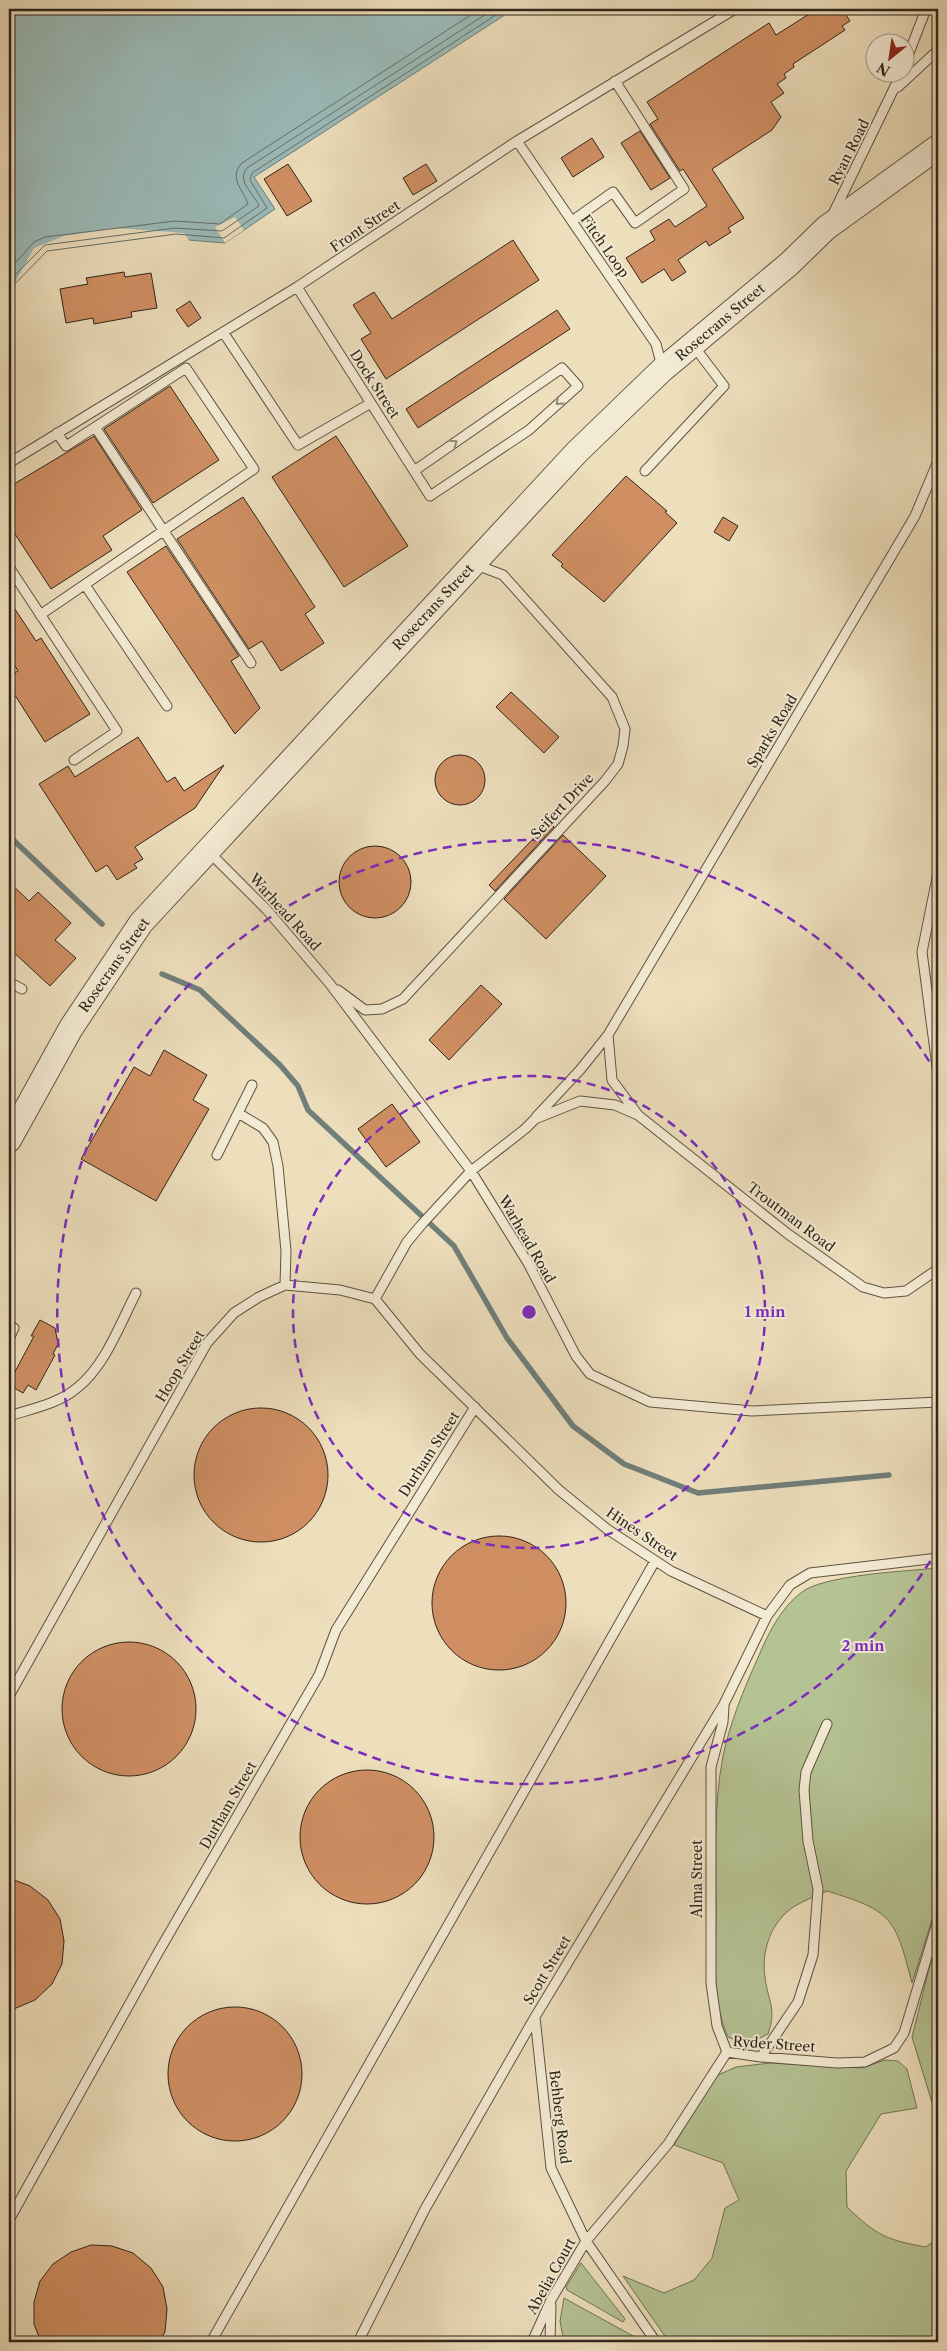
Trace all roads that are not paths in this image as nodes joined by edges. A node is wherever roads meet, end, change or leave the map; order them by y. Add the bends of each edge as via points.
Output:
1 (734, 9) edge
2 (926, 9) edge
3 (914, 40) edge
4 (938, 50) edge
5 (615, 81) junction
6 (898, 82) edge
7 (896, 89) junction
8 (517, 141) junction
9 (938, 147) edge
10 (572, 221) junction
11 (826, 228) junction
12 (297, 287) junction
13 (223, 332) junction
14 (692, 345) junction
15 (662, 370) junction
16 (371, 403) junction
17 (95, 427) junction
18 (57, 433) junction
19 (938, 462) edge
20 (9, 463) edge
21 (414, 471) junction
22 (645, 471) dead end
23 (164, 531) junction
24 (473, 564) junction
25 (9, 567) edge
26 (85, 585) junction
27 (40, 615) junction
28 (251, 663) dead end
29 (167, 706) dead end
30 (74, 760) dead end
31 (207, 850) junction
32 (938, 873) edge
33 (9, 982) edge
34 (330, 984) junction
35 (22, 989) dead end
36 (622, 1012) joint
37 (608, 1034) junction
38 (938, 1074) edge
39 (252, 1085) dead end
40 (238, 1113) junction
41 (638, 1115) junction
42 (535, 1118) junction
43 (9, 1140) edge
44 (217, 1155) dead end
45 (471, 1171) junction
46 (938, 1269) edge
47 (284, 1285) junction
48 (136, 1293) dead end
49 (375, 1299) junction
50 (9, 1325) edge
51 (9, 1339) edge
52 (938, 1402) edge
53 (475, 1407) junction
54 (9, 1416) edge
55 (938, 1558) edge
56 (655, 1561) junction
57 (767, 1616) junction
58 (9, 1696) edge
59 (724, 1704) junction
60 (827, 1724) dead end
61 (938, 1920) edge
62 (535, 2017) junction
63 (727, 2052) junction
64 (761, 2057) junction
65 (9, 2220) edge
66 (598, 2224) joint
67 (586, 2240) junction
68 (551, 2300) junction
69 (210, 2342) edge
70 (358, 2342) edge
71 (532, 2342) edge
72 (550, 2342) edge
73 (656, 2342) edge

1 - 5 lane, Front Street
2 - 3 lane
4 - 7 lane, Ryan Road
5 - 8 lane, Front Street
5 - 10 lane via 684,189 635,223 613,192
6 - 7 lane, Ryan Road
7 - 11 lane, Ryan Road
8 - 10 lane, Fitch Loop
8 - 12 lane, Front Street
9 - 11 street, Rosecrans Street
10 - 15 lane, Fitch Loop via 656,344
11 - 14 street, Rosecrans Street via 789,264
12 - 13 lane, Front Street
12 - 16 lane, Dock Street
13 - 16 lane via 298,445
13 - 18 lane, Front Street
14 - 15 street, Rosecrans Street
14 - 22 lane via 724,386
15 - 24 street, Rosecrans Street via 577,452
16 - 21 lane, Dock Street
17 - 18 lane via 66,446
17 - 23 lane
17 - 23 lane via 186,368 254,469
18 - 20 lane, Front Street
19 - 36 lane, Sparks Road via 915,516
21 -> 21 lane, Dock Street via 562,368 578,386 529,430 430,496
23 - 26 lane
23 - 28 lane
24 - 31 street, Rosecrans Street
24 - 34 lane, Seifert Drive via 503,575 612,698 624,729 618,764 403,999 382,1009 364,1010
25 - 27 lane
26 - 27 lane
26 - 29 lane
27 - 30 lane via 117,731
31 - 34 lane, Warhead Road via 268,910
31 - 43 street, Rosecrans Street via 141,924 71,1028
32 - 38 lane via 922,952
33 - 35 lane
34 - 45 lane, Warhead Road
36 - 37 lane, Troutman Road
37 - 41 lane, Troutman Road via 612,1080
37 - 42 lane, Troutman Road
39 - 40 lane
40 - 44 lane
40 - 47 lane via 263,1128 272,1142 278,1166 286,1251
41 - 42 lane, Troutman Road via 614,1105 580,1102
41 - 46 lane, Troutman Road via 788,1234 863,1287 884,1293 906,1292
42 - 45 lane, Troutman Road
45 - 49 lane, Troutman Road via 407,1242
45 - 52 lane, Warhead Road via 528,1263 576,1356 590,1374 650,1402 752,1411
47 - 49 lane via 340,1290
47 - 58 lane, Hoop Street via 234,1313 207,1343
48 - 54 lane via 101,1360 76,1389 56,1400
49 - 53 lane via 420,1354
50 - 51 lane via 14,1328
53 - 56 lane, Hines Street via 559,1490 607,1529
53 - 65 lane, Durham Street via 336,1630 319,1675 159,1951
55 - 57 lane via 810,1573 790,1585
56 - 57 lane, Hines Street
56 - 69 lane
57 - 59 lane, Scott Street
59 - 62 lane, Scott Street
59 - 63 lane, Alma Street via 711,1767 711,1983 716,2026
60 - 64 lane via 806,1772 804,1790 808,1841 818,1889 813,1954 798,2002
61 - 64 lane, Ryder Street via 904,2033 894,2048 866,2062
62 - 67 lane, Behberg Road via 551,2168
62 - 70 lane, Scott Street via 425,2209
63 - 64 lane, Ryder Street
63 - 66 lane, Ryder Street via 668,2144
66 - 67 lane, Abelia Court
67 - 68 lane, Abelia Court
67 - 73 lane, Behberg Road
68 - 71 lane, Abelia Court
68 - 72 lane

